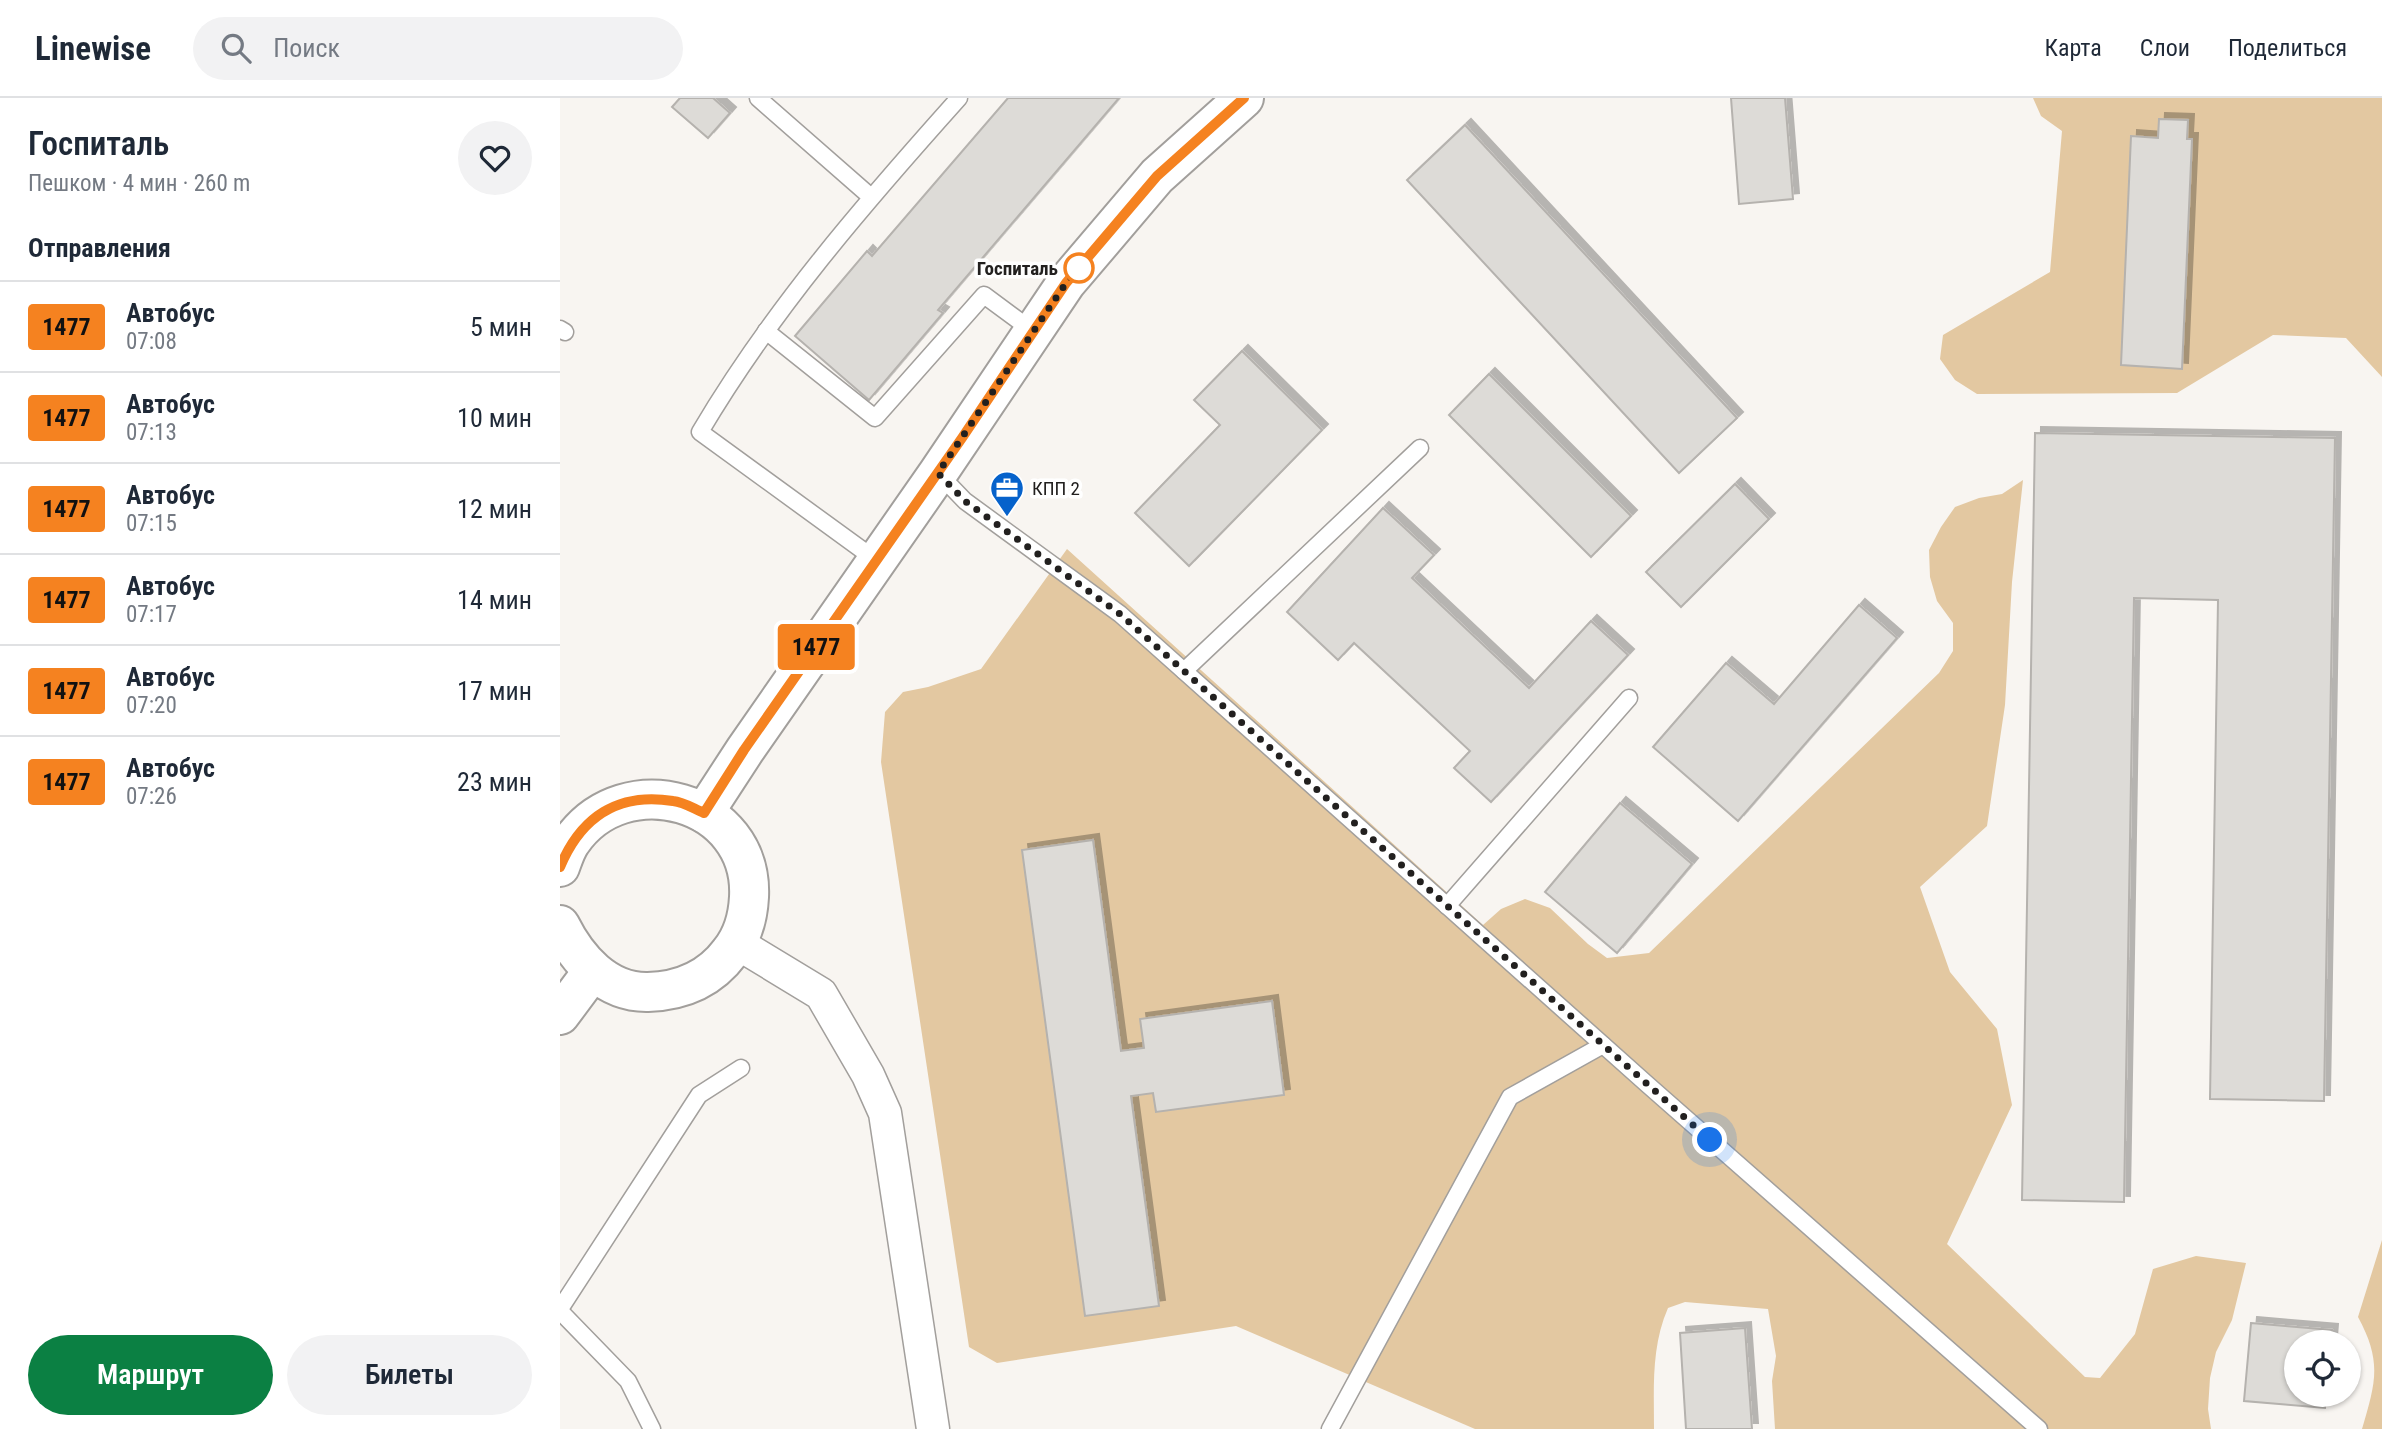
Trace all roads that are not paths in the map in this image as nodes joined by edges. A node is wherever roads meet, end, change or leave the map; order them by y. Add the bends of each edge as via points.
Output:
1 (758, 98) edge
2 (959, 98) edge
3 (1244, 98) edge
4 (871, 197) junction
5 (766, 331) junction
6 (1034, 332) junction
7 (1420, 448) dead end
8 (938, 473) junction
9 (876, 560) junction
10 (1184, 671) junction
11 (1629, 698) dead end
12 (704, 813) junction
13 (563, 850) edge
14 (1447, 906) junction
15 (560, 925) edge
16 (737, 943) junction
17 (592, 972) junction
18 (560, 1015) edge
19 (1603, 1045) junction
20 (741, 1069) dead end
21 (560, 1310) edge
22 (652, 1429) edge
23 (933, 1429) edge
24 (1330, 1429) edge
25 (2039, 1429) edge

1 - 4 lane
2 - 4 lane
3 - 6 street via 1157,176 1066,283
4 - 5 lane
5 - 6 lane via 875,418 984,295
5 - 9 lane via 700,432
6 - 8 street
7 - 10 lane
8 - 9 street
8 - 10 lane via 965,501 1120,614
9 - 12 street
10 - 14 lane
11 - 14 lane
12 - 13 street via 676,801 646,798 616,805 590,820
12 - 16 street via 726,832 742,857 749,886 748,915
14 - 19 lane
15 - 17 street via 573,951
16 - 17 street via 720,965 698,981 671,991 617,986
16 - 23 street via 821,995 885,1113
17 - 18 street
19 - 24 lane via 1510,1097
19 - 25 lane
20 - 21 lane via 699,1095
21 - 22 lane via 628,1381

